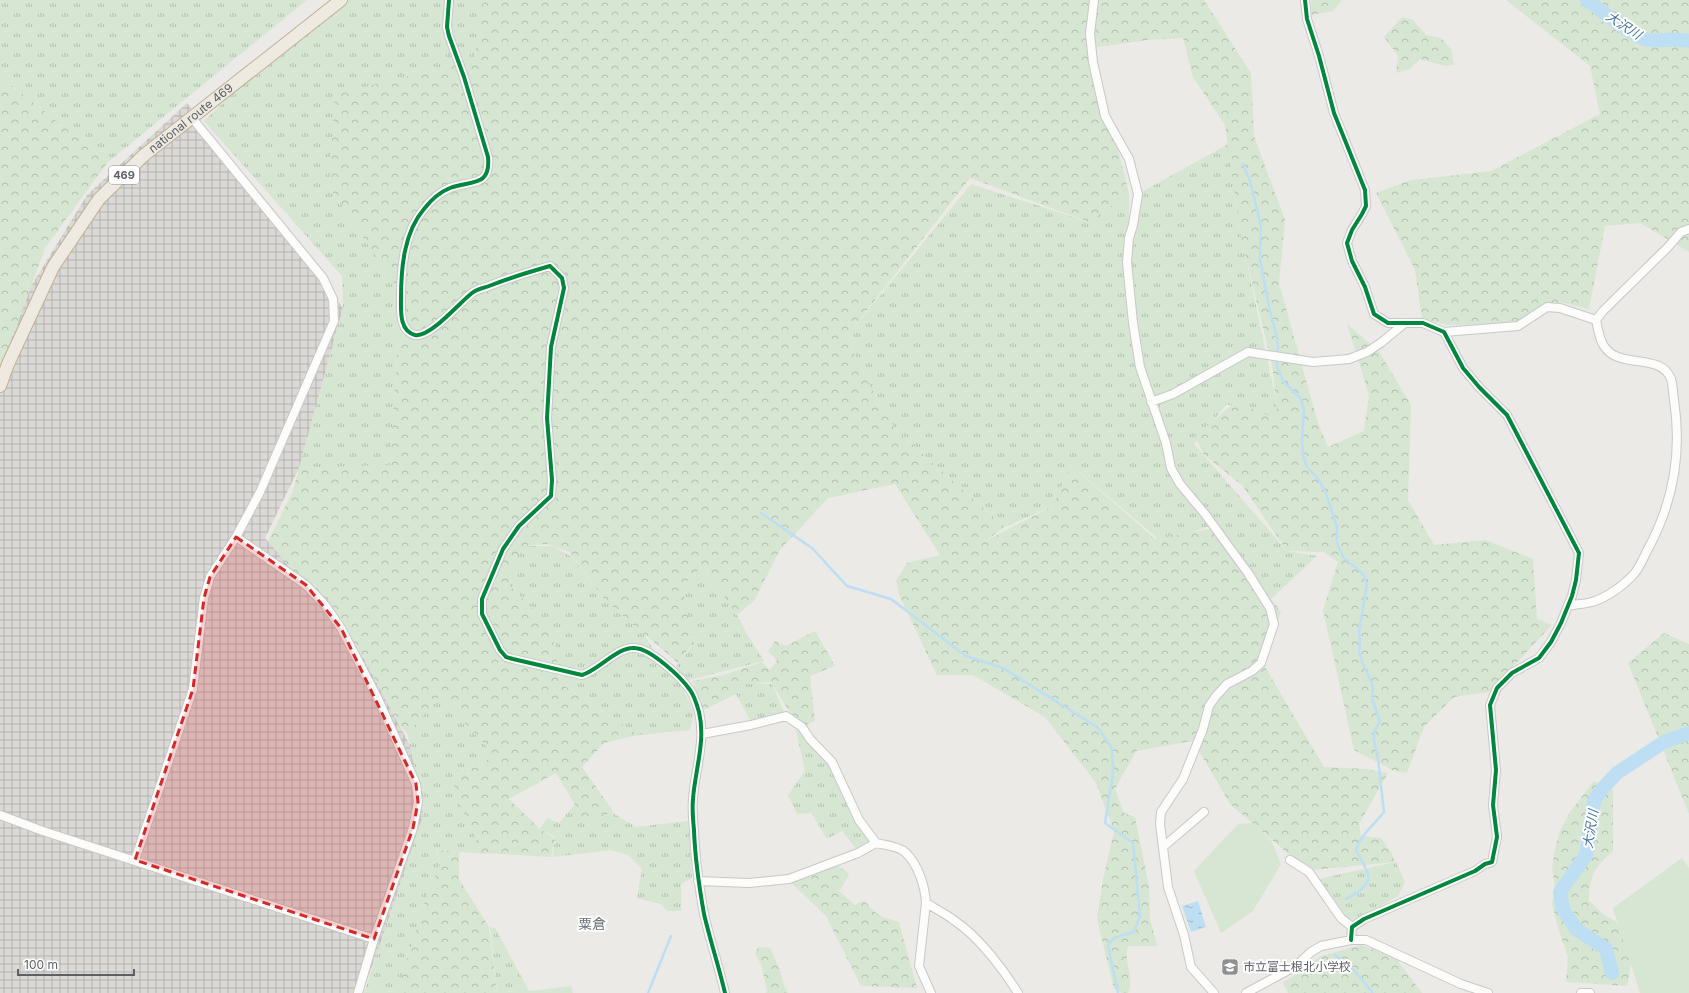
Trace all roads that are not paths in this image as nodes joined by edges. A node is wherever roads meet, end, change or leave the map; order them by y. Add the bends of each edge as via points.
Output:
1 (341, 0) edge
2 (449, 0) edge
3 (1094, 0) edge
4 (1305, 0) edge
5 (192, 118) junction
6 (1689, 229) edge
7 (1596, 320) junction
8 (1405, 323) junction
9 (1444, 332) junction
10 (0, 386) edge
11 (1151, 402) junction
12 (236, 537) junction
13 (1568, 606) junction
14 (702, 734) junction
15 (1204, 812) dead end
16 (0, 814) edge
17 (876, 843) junction
18 (1163, 847) junction
19 (135, 860) junction
20 (1290, 860) dead end
21 (698, 881) junction
22 (926, 903) junction
23 (1352, 927) junction
24 (374, 938) junction
25 (1351, 940) junction
26 (358, 993) edge
27 (725, 993) edge
28 (931, 993) edge
29 (1018, 993) edge
30 (1214, 993) edge
31 (1246, 993) edge
32 (1488, 993) edge
33 (1581, 993) edge
34 (1590, 993) edge

1 - 5 highway, national route 469 / 469
2 - 14 street via 447,28 489,166 482,179 438,194 415,222 410,232 402,271 401,316 405,328 409,333 422,334 474,292 517,275 550,266 562,278 564,288 551,347 547,418 551,496 519,526 503,549 482,599 482,614 500,650 513,660 582,675 626,649 643,650 691,691 699,712
3 - 11 street via 1090,34 1093,62 1105,116 1129,159 1138,194 1127,262 1132,323 1140,368
4 - 8 street via 1307,19 1334,113 1365,190 1366,206 1347,243 1352,261 1374,314 1388,323
5 - 10 highway, national route 469 / 469 via 143,156 99,200 54,267
5 - 12 street via 323,278 333,299 334,321 321,354 260,492
6 - 7 street via 1680,232
7 - 9 street via 1560,308 1548,307 1518,326
7 - 13 street via 1603,345 1615,357 1666,369 1671,379 1676,412 1677,462 1672,488 1655,536 1639,567 1624,584 1613,591 1594,601
8 - 9 street via 1423,323
8 - 11 street via 1367,352 1349,359 1313,362 1248,352 1173,394
9 - 13 street via 1463,368 1478,387 1507,415 1579,553 1576,580
11 - 18 street via 1166,443 1171,468 1180,484 1248,573 1270,608 1274,624 1261,663 1252,671 1227,684 1209,706 1183,779 1161,812
12 - 19 street via 210,577 204,598 193,689
12 - 24 street via 306,585 325,605 341,628 377,697 416,784 418,802 414,828
13 - 23 street via 1562,623 1539,658 1512,673 1497,688 1490,704 1496,770 1493,805 1497,837 1492,862 1364,919
14 - 17 street via 786,716 802,727 832,762 859,820
14 - 21 street via 693,800
15 - 18 street
16 - 19 street via 42,831
17 - 21 street via 858,853 789,879 749,883
17 - 22 street via 905,852 923,883
18 - 30 street via 1168,887 1184,935 1191,967
19 - 24 street
20 - 23 street via 1309,872 1341,918
21 - 27 street via 704,915
22 - 28 street via 919,966
22 - 29 street via 956,921 977,940
23 - 25 street
24 - 26 street
25 - 31 street via 1321,946 1296,966
25 - 32 street via 1366,940 1461,984
33 - 34 street

